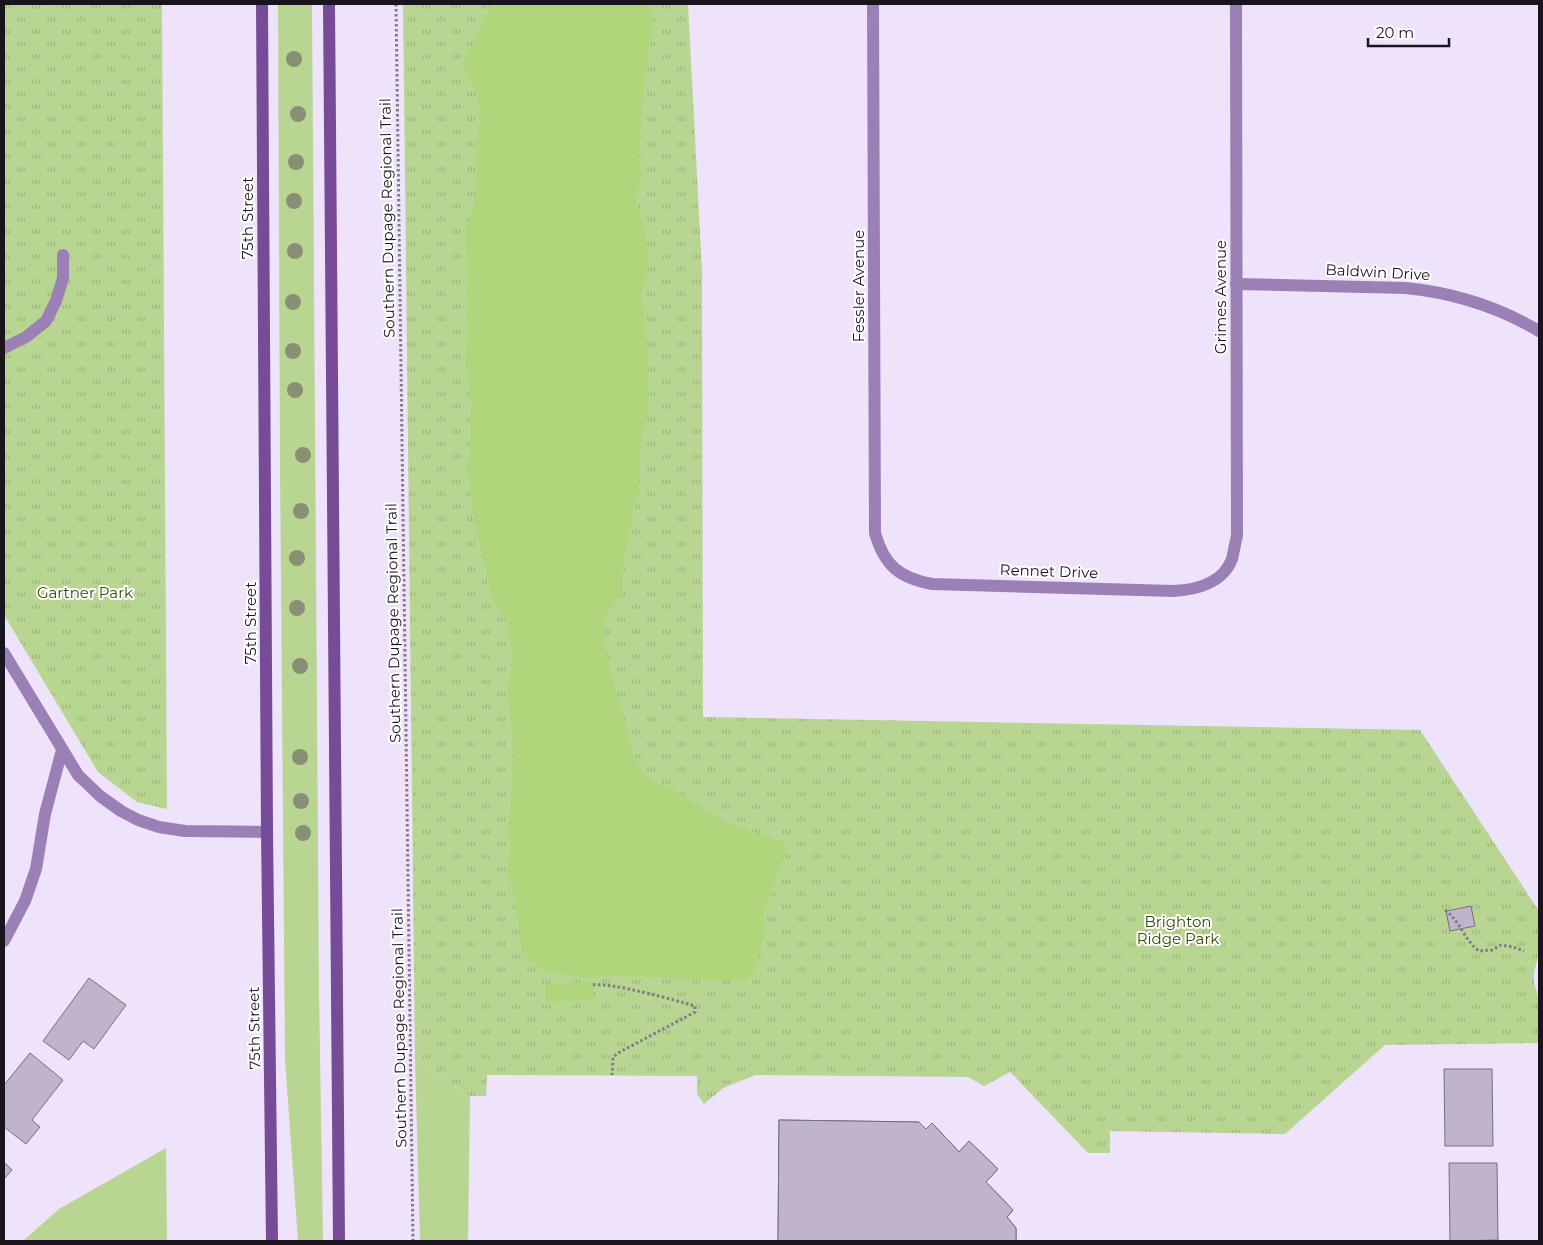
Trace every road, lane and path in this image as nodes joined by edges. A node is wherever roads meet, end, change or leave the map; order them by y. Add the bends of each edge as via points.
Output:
1 (262, 4) edge
2 (329, 4) edge
3 (396, 4) edge
4 (873, 4) edge
5 (1236, 4) edge
6 (63, 255) dead end
7 (1236, 284) junction
8 (1539, 331) edge
9 (4, 348) edge
10 (889, 564) joint
11 (1212, 582) joint
12 (4, 653) edge
13 (62, 750) junction
14 (267, 832) junction
15 (1445, 910) dead end
16 (4, 941) edge
17 (1524, 951) dead end
18 (593, 985) dead end
19 (612, 1075) dead end
20 (272, 1241) edge
21 (339, 1241) edge
22 (413, 1241) edge

1 - 14 main road, 75th Street
2 - 21 main road
3 - 22 path, Southern Dupage Regional Trail
4 - 10 street, Fessler Avenue via 875,533 879,548
5 - 7 street, Grimes Avenue
6 - 9 street via 63,278 46,321 26,337
7 - 8 street, Baldwin Drive via 1433,290 1477,301 1514,316
7 - 11 street, Grimes Avenue via 1237,536 1231,560 1224,572
10 - 11 street, Rennet Drive via 914,581 932,584 1174,591 1192,590
12 - 13 street
13 - 14 street via 78,775 100,796 138,820 185,831
13 - 16 street via 26,901
14 - 20 main road, 75th Street
15 - 17 path via 1460,925 1468,942 1479,951 1501,945
18 - 19 path via 626,989 695,1006 695,1012 613,1057

